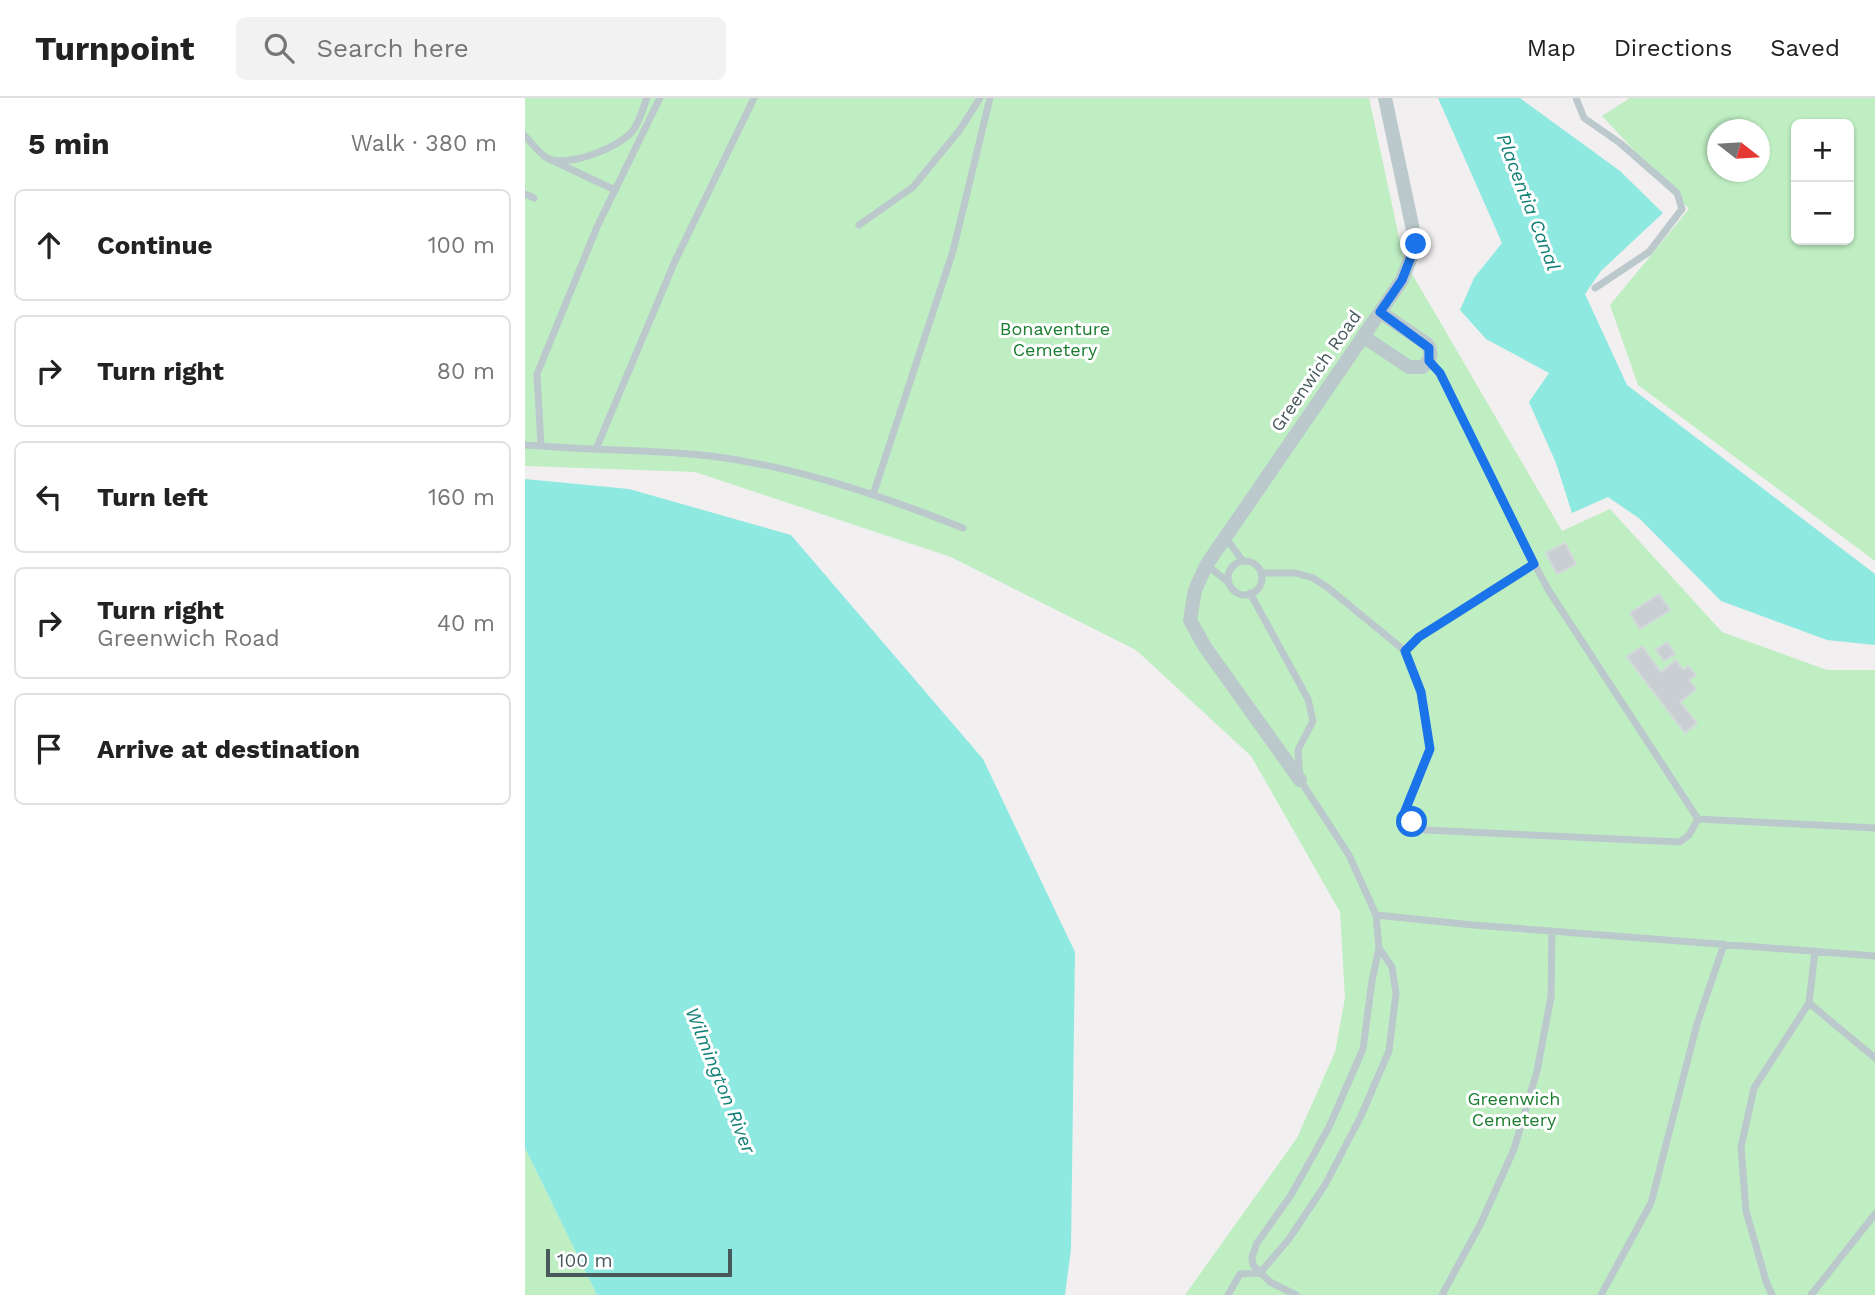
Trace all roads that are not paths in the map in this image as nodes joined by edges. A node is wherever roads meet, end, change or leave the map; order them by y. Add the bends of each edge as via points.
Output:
1 (647, 98) edge
2 (660, 98) edge
3 (754, 98) edge
4 (980, 98) edge
5 (990, 98) edge
6 (1385, 98) edge
7 (1576, 98) edge
8 (525, 136) edge
9 (547, 158) junction
10 (615, 190) junction
11 (525, 194) edge
12 (534, 198) dead end
13 (859, 225) dead end
14 (1595, 288) dead end
15 (1380, 312) junction
16 (1364, 337) junction
17 (1429, 361) junction
18 (525, 445) edge
19 (541, 446) junction
20 (596, 449) junction
21 (873, 495) junction
22 (963, 528) dead end
23 (1225, 537) junction
24 (1243, 561) junction
25 (1207, 564) junction
26 (1534, 564) junction
27 (1261, 573) junction
28 (1229, 583) junction
29 (1250, 593) junction
30 (1405, 651) junction
31 (1300, 780) junction
32 (1698, 819) junction
33 (1875, 828) edge
34 (1376, 915) junction
35 (1552, 931) junction
36 (1724, 944) junction
37 (1379, 948) junction
38 (1815, 951) junction
39 (1875, 956) edge
40 (1808, 1003) junction
41 (1875, 1058) edge
42 (1875, 1214) edge
43 (1260, 1273) junction
44 (1443, 1294) edge
45 (1228, 1295) edge
46 (1296, 1295) edge
47 (1601, 1295) edge
48 (1772, 1295) edge
49 (1811, 1295) edge

1 - 9 lane via 633,130 613,146 596,155 558,161
2 - 10 lane
3 - 20 lane via 675,261
4 - 13 lane via 913,187
5 - 21 lane via 953,251
6 - 15 street, Greenwich Road via 1416,244 1402,280
7 - 14 lane via 1584,118 1677,193 1682,209 1649,253
8 - 9 lane
9 - 10 lane
10 - 19 lane via 537,374
11 - 12 lane
15 - 16 street, Greenwich Road
15 - 17 street via 1427,344
16 - 17 street via 1409,367 1422,368
16 - 23 street, Greenwich Road
17 - 26 lane via 1440,373
18 - 19 lane
19 - 20 lane
20 - 21 lane via 711,456
21 - 22 lane
23 - 24 lane
23 - 25 street, Greenwich Road
24 - 27 lane via 1254,564
24 - 28 lane via 1231,569
25 - 28 lane
25 - 31 street, Greenwich Road via 1195,590 1190,620
26 - 30 lane via 1419,637
26 - 32 lane
27 - 29 lane via 1260,584
27 - 30 lane via 1313,578
28 - 29 lane via 1239,593
29 - 31 lane via 1308,699 1313,720 1298,750
30 - 32 lane via 1421,692 1430,749 1405,811 1425,830 1681,842
31 - 34 lane via 1349,855
32 - 33 lane
34 - 35 lane
34 - 37 lane
35 - 36 lane
35 - 44 lane via 1551,997 1537,1071 1514,1149
36 - 38 lane
36 - 47 lane via 1697,1024 1651,1203
37 - 43 lane via 1363,1049 1329,1127 1291,1195 1257,1243 1251,1262
37 - 43 lane via 1392,967 1396,993 1389,1051 1325,1185
38 - 39 lane
38 - 40 lane
40 - 41 lane
40 - 48 lane via 1754,1088 1741,1147 1746,1211
42 - 49 lane
43 - 45 lane via 1240,1274
43 - 46 lane

